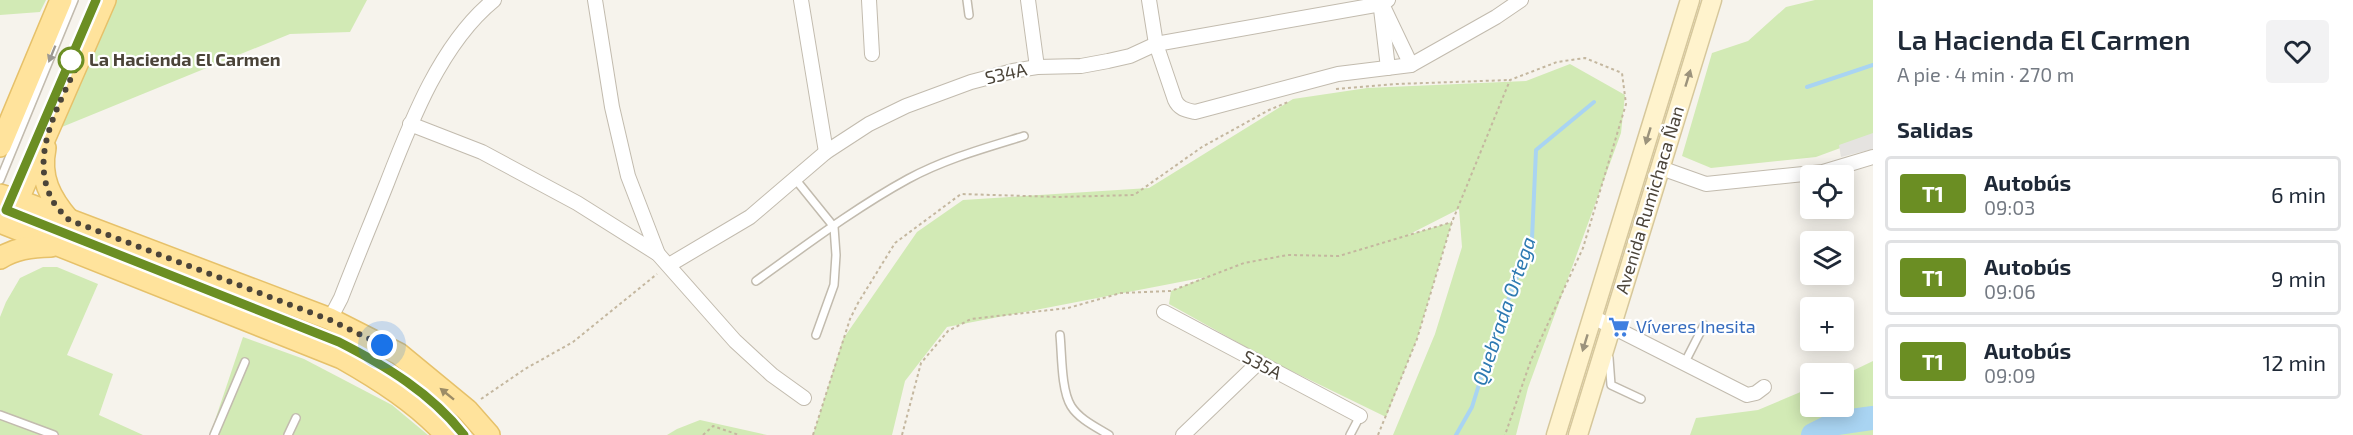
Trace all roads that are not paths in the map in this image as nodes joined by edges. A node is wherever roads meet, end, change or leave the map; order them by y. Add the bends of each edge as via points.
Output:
1 (61, 0) edge
2 (74, 0) edge
3 (96, 0) edge
4 (105, 0) edge
5 (494, 0) edge
6 (595, 0) edge
7 (801, 0) edge
8 (868, 0) edge
9 (967, 0) edge
10 (1028, 0) edge
11 (1149, 0) edge
12 (1521, 0) edge
13 (1690, 0) edge
14 (1712, 0) edge
15 (1384, 5) edge
16 (969, 15) dead end
17 (1156, 44) junction
18 (872, 54) dead end
19 (1411, 65) junction
20 (1036, 67) junction
21 (1388, 68) junction
22 (410, 124) junction
23 (1024, 136) dead end
24 (47, 137) junction
25 (0, 146) edge
26 (826, 152) junction
27 (1873, 157) edge
28 (1660, 168) junction
29 (796, 180) junction
30 (4, 210) edge
31 (69, 220) junction
32 (834, 227) junction
33 (58, 246) junction
34 (658, 254) junction
35 (0, 258) edge
36 (669, 265) junction
37 (756, 281) dead end
38 (1164, 312) dead end
39 (1593, 318) junction
40 (330, 320) junction
41 (1704, 325) dead end
42 (1609, 333) junction
43 (1060, 335) dead end
44 (816, 336) dead end
45 (245, 362) dead end
46 (1258, 363) junction
47 (1684, 364) junction
48 (1764, 387) dead end
49 (804, 398) dead end
50 (1641, 399) dead end
51 (0, 415) edge
52 (1360, 416) joint
53 (296, 417) dead end
54 (54, 435) edge
55 (214, 435) edge
56 (288, 435) edge
57 (446, 435) edge
58 (464, 435) edge
59 (489, 435) edge
60 (1109, 435) edge
61 (1183, 435) edge
62 (1350, 435) edge
63 (1556, 435) edge
64 (1578, 435) edge

1 - 25 main road
2 -> 30 lane
3 - 30 lane
4 - 24 main road
5 - 22 street via 479,12 438,69
6 - 34 street via 612,107 628,176
7 - 26 street
8 - 18 street
9 - 16 lane
10 - 20 street
11 - 17 street
12 - 19 street
13 -> 39 main road, Avenida Rumichaca Ñan
28 -> 14 main road, Avenida Rumichaca Ñan
15 - 17 street, S34A
15 - 19 street
15 - 21 street via 1380,17
17 - 20 street, S34A via 1108,62
17 - 21 street via 1178,106 1195,112 1338,75
19 - 21 street
20 - 26 street, S34A via 970,82 906,105
22 - 34 street via 482,152 577,203
22 - 40 street
23 - 32 lane via 957,157 909,179
24 - 30 main road
24 - 31 main road via 42,160 45,182 54,203
26 - 29 street, S34A
27 - 28 street via 1823,172 1706,184
28 - 42 main road, Avenida Rumichaca Ñan
29 - 32 lane
29 - 36 street, S34A via 750,218
30 - 31 main road
30 - 33 main road
30 - 58 lane via 339,342 390,368
31 - 40 main road
32 - 37 lane
32 - 44 lane via 834,285
33 - 35 main road via 32,246
33 - 57 main road via 342,358 372,375
34 - 36 street
36 - 49 street via 735,341
38 - 46 street, S35A
39 - 42 street
39 -> 63 main road, Avenida Rumichaca Ñan
59 -> 40 main road via 467,410 399,354
41 - 47 lane
42 - 47 street
42 - 50 lane via 1611,385
42 - 64 main road, Avenida Rumichaca Ñan
43 - 60 lane via 1067,397 1083,418
45 - 55 lane
46 - 52 street, S35A
46 - 61 street
47 - 48 street via 1748,395
51 - 54 lane
52 - 62 lane
53 - 56 lane

